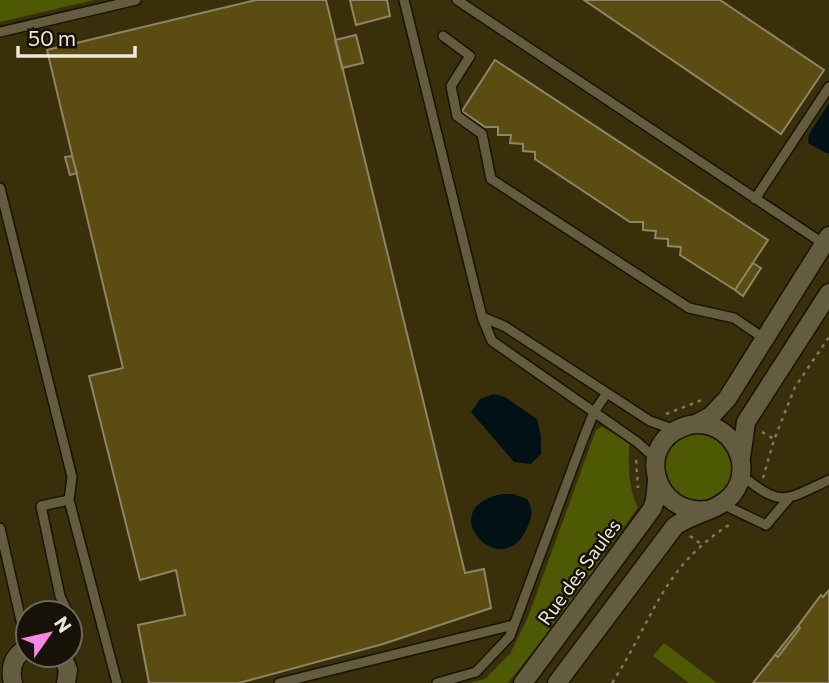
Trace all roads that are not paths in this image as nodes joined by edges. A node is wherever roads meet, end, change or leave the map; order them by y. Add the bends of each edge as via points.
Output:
1 (136, 0) edge
2 (404, 0) edge
3 (457, 0) edge
4 (0, 32) edge
5 (443, 36) dead end
6 (829, 87) edge
7 (0, 188) edge
8 (755, 199) junction
9 (827, 240) edge
10 (829, 293) edge
11 (482, 317) junction
12 (765, 339) junction
13 (607, 393) junction
14 (594, 412) junction
15 (696, 424) junction
16 (675, 430) junction
17 (656, 459) junction
18 (741, 468) junction
19 (829, 480) edge
20 (657, 481) junction
21 (789, 498) junction
22 (69, 500) junction
23 (715, 507) junction
24 (0, 528) edge
25 (17, 599) edge
26 (61, 599) edge
27 (514, 625) junction
28 (6, 668) edge
29 (13, 683) edge
30 (117, 683) edge
31 (279, 683) edge
32 (437, 683) edge
33 (523, 683) edge
34 (557, 683) edge

1 - 4 lane
2 - 11 lane
3 - 8 lane
5 - 12 lane via 470,56 451,86 457,116 482,134 491,180 689,308 734,318
6 - 8 lane
7 - 22 lane via 72,477
8 - 9 lane
9 - 12 street
10 - 18 street via 746,422
11 - 13 lane via 504,326
11 - 14 lane via 492,341
12 - 15 street via 723,405
13 - 14 lane
13 - 16 lane
14 - 17 lane
14 - 27 lane
15 - 16 street
15 - 18 street via 723,431 737,447
16 - 17 street
17 - 20 street, Rue des Saules
18 - 21 lane via 771,497
18 - 23 street via 732,495
19 - 21 lane
20 - 23 street via 680,507
20 - 33 street, Rue des Saules via 652,509
21 - 23 lane via 766,525
22 - 26 lane via 41,506
22 - 30 lane
23 - 34 street via 675,526
24 - 25 lane
27 - 31 lane
27 - 32 lane via 510,636 475,672
28 - 29 street

